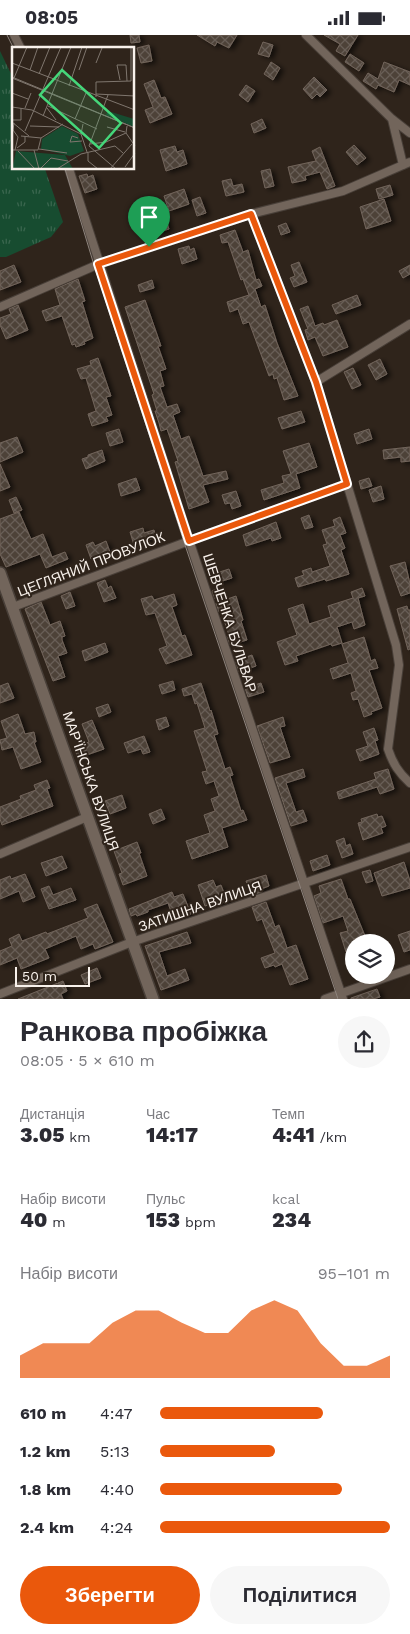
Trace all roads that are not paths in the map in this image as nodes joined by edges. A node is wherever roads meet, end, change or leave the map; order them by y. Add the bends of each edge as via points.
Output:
1 (14, 35) edge
2 (306, 35) edge
3 (20, 47) edge
4 (392, 119) junction
5 (410, 133) edge
6 (406, 164) edge
7 (69, 170) edge
8 (251, 214) junction
9 (98, 264) junction
10 (0, 307) edge
11 (410, 324) edge
12 (316, 382) junction
13 (347, 484) junction
14 (189, 541) junction
15 (0, 573) edge
16 (14, 607) junction
17 (410, 783) edge
18 (87, 817) junction
19 (410, 847) edge
20 (0, 854) edge
21 (303, 884) junction
22 (132, 942) junction
23 (410, 969) edge
24 (0, 994) edge
25 (342, 996) edge
26 (153, 999) edge
27 (325, 999) edge

1 - 3 street
2 - 4 street
4 - 5 street
4 - 6 street
6 - 8 street via 343,191
7 - 9 street, ШЕВЧЕНКА БУЛЬВАР
8 - 9 street
8 - 12 street
9 - 10 street
9 - 14 street, ШЕВЧЕНКА БУЛЬВАР
11 - 12 street
12 - 13 street
13 - 14 street, ЦЕГЛЯНИЙ ПРОВУЛОК
13 - 17 street via 396,645 398,665 388,749 399,773
14 - 16 street, ЦЕГЛЯНИЙ ПРОВУЛОК
14 - 21 street, ШЕВЧЕНКА БУЛЬВАР
15 - 16 street, МАР'ЇНСЬКА ВУЛИЦЯ
16 - 18 street, МАР'ЇНСЬКА ВУЛИЦЯ
18 - 20 street
18 - 22 street, МАР'ЇНСЬКА ВУЛИЦЯ
19 - 21 street, ЗАТИШНА ВУЛИЦЯ
21 - 22 street, ЗАТИШНА ВУЛИЦЯ
21 - 25 street, ШЕВЧЕНКА БУЛЬВАР
22 - 24 street, ЗАТИШНА ВУЛИЦЯ
22 - 26 street, МАР'ЇНСЬКА ВУЛИЦЯ
23 - 25 street
25 - 27 street

